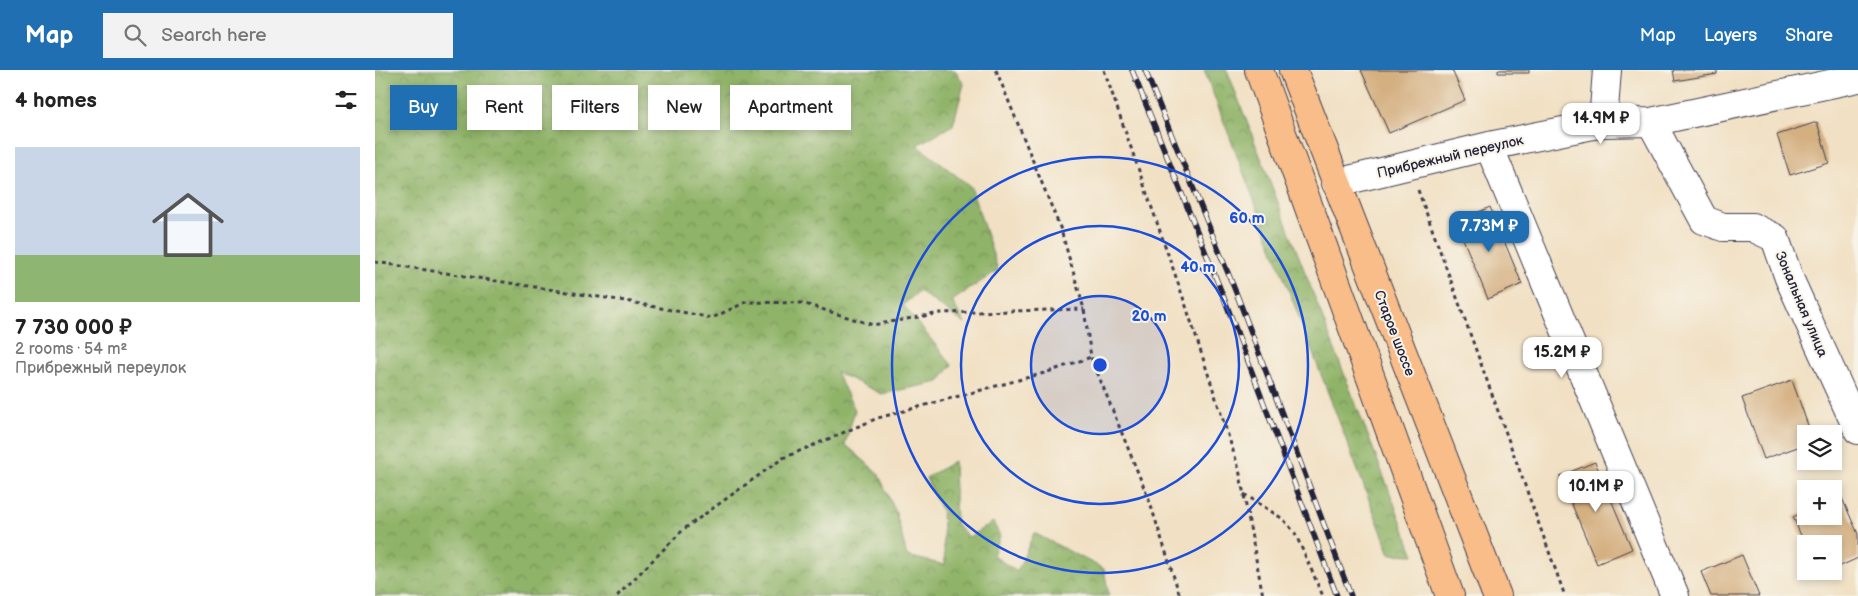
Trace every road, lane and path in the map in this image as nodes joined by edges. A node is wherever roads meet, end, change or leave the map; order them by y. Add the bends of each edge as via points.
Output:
1 (995, 70) edge
2 (1104, 70) edge
3 (1259, 70) edge
4 (1293, 70) edge
5 (1607, 70) edge
6 (1858, 78) edge
7 (1651, 122) junction
8 (1603, 123) junction
9 (1489, 146) junction
10 (1409, 165) junction
11 (1336, 183) junction
12 (375, 262) edge
13 (1084, 308) junction
14 (1091, 357) junction
15 (1858, 430) edge
16 (1244, 494) junction
17 (617, 596) edge
18 (1180, 596) edge
19 (1263, 596) edge
20 (1323, 596) edge
21 (1450, 596) edge
22 (1497, 596) edge
23 (1565, 596) edge
24 (1675, 596) edge

1 - 13 path via 1061,230
2 - 16 path via 1189,315 1239,468
3 - 21 highway
4 - 11 highway, Старое шоссе
5 - 8 street
6 - 7 street, Прибрежный переулок
7 - 8 street, Прибрежный переулок
7 - 15 street, Зональная улица via 1704,220 1723,227 1752,227 1775,238 1789,278
8 - 9 street, Прибрежный переулок
9 - 10 street, Прибрежный переулок
9 - 24 street
10 - 11 street, Прибрежный переулок
10 - 23 path
11 - 22 highway, Старое шоссе
12 - 13 path via 625,301 711,318 746,302 802,303 873,325 941,313
13 - 14 path
14 - 17 path via 1048,372 878,418 783,458 684,529
14 - 18 path via 1149,500
16 - 19 path
16 - 20 path via 1283,519 1295,533

